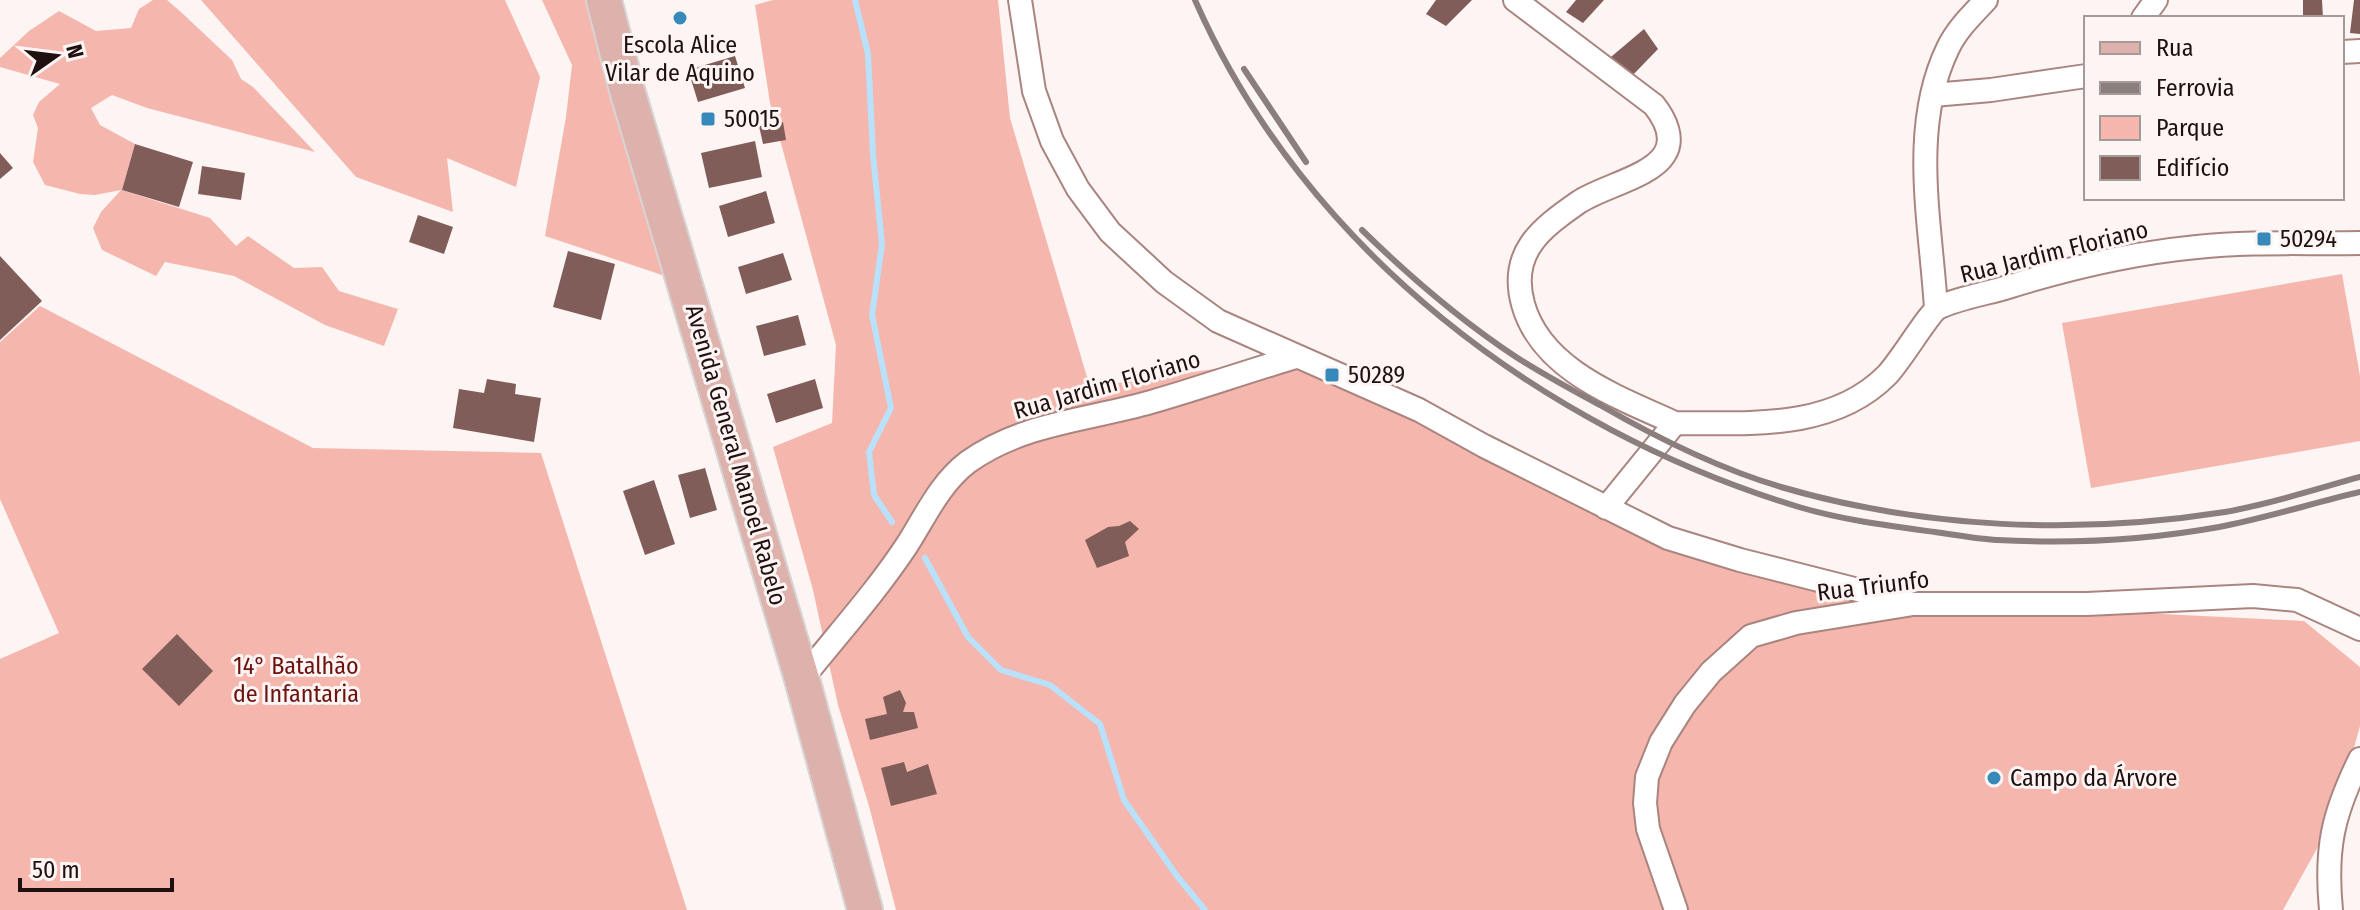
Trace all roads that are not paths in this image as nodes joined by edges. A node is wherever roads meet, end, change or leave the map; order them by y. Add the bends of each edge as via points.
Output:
1 (604, 0) edge
2 (1020, 0) edge
3 (1515, 0) edge
4 (1986, 0) edge
5 (2084, 76) edge
6 (1933, 95) junction
7 (2360, 243) edge
8 (1936, 309) junction
9 (1296, 357) junction
10 (1675, 423) junction
11 (1606, 508) junction
12 (1913, 604) junction
13 (2360, 629) edge
14 (802, 679) junction
15 (2360, 759) edge
16 (865, 910) edge
17 (1676, 910) edge
18 (2331, 910) edge

1 - 14 main road, Avenida General Manoel Rabelo
2 - 9 street, Rua Jardim Floriano via 1034,91 1052,141 1110,232 1164,282 1218,321
3 - 10 street via 1654,105 1668,131 1663,157 1653,166 1582,200 1533,241 1520,263 1524,308 1534,333 1584,378
4 - 6 street via 1948,47
5 - 6 street
6 - 8 street via 1926,161
7 - 8 street, Rua Jardim Floriano via 2210,246 2122,257
8 - 10 street, Rua Jardim Floriano via 1885,377 1829,412 1770,422
9 - 11 street, Rua Jardim Floriano via 1419,410
9 - 14 street, Rua Jardim Floriano via 1149,402 1065,420 993,446 965,464
10 - 11 street
11 - 12 street, Rua Jardim Floriano via 1668,538
12 - 13 street, Rua Triunfo via 2087,604 2253,596 2297,600
12 - 17 street, Rua Triunfo via 1796,623 1751,636 1685,704 1661,742 1647,777 1645,803 1648,829
14 - 16 main road, Avenida General Manoel Rabelo
15 - 18 street via 2330,841

